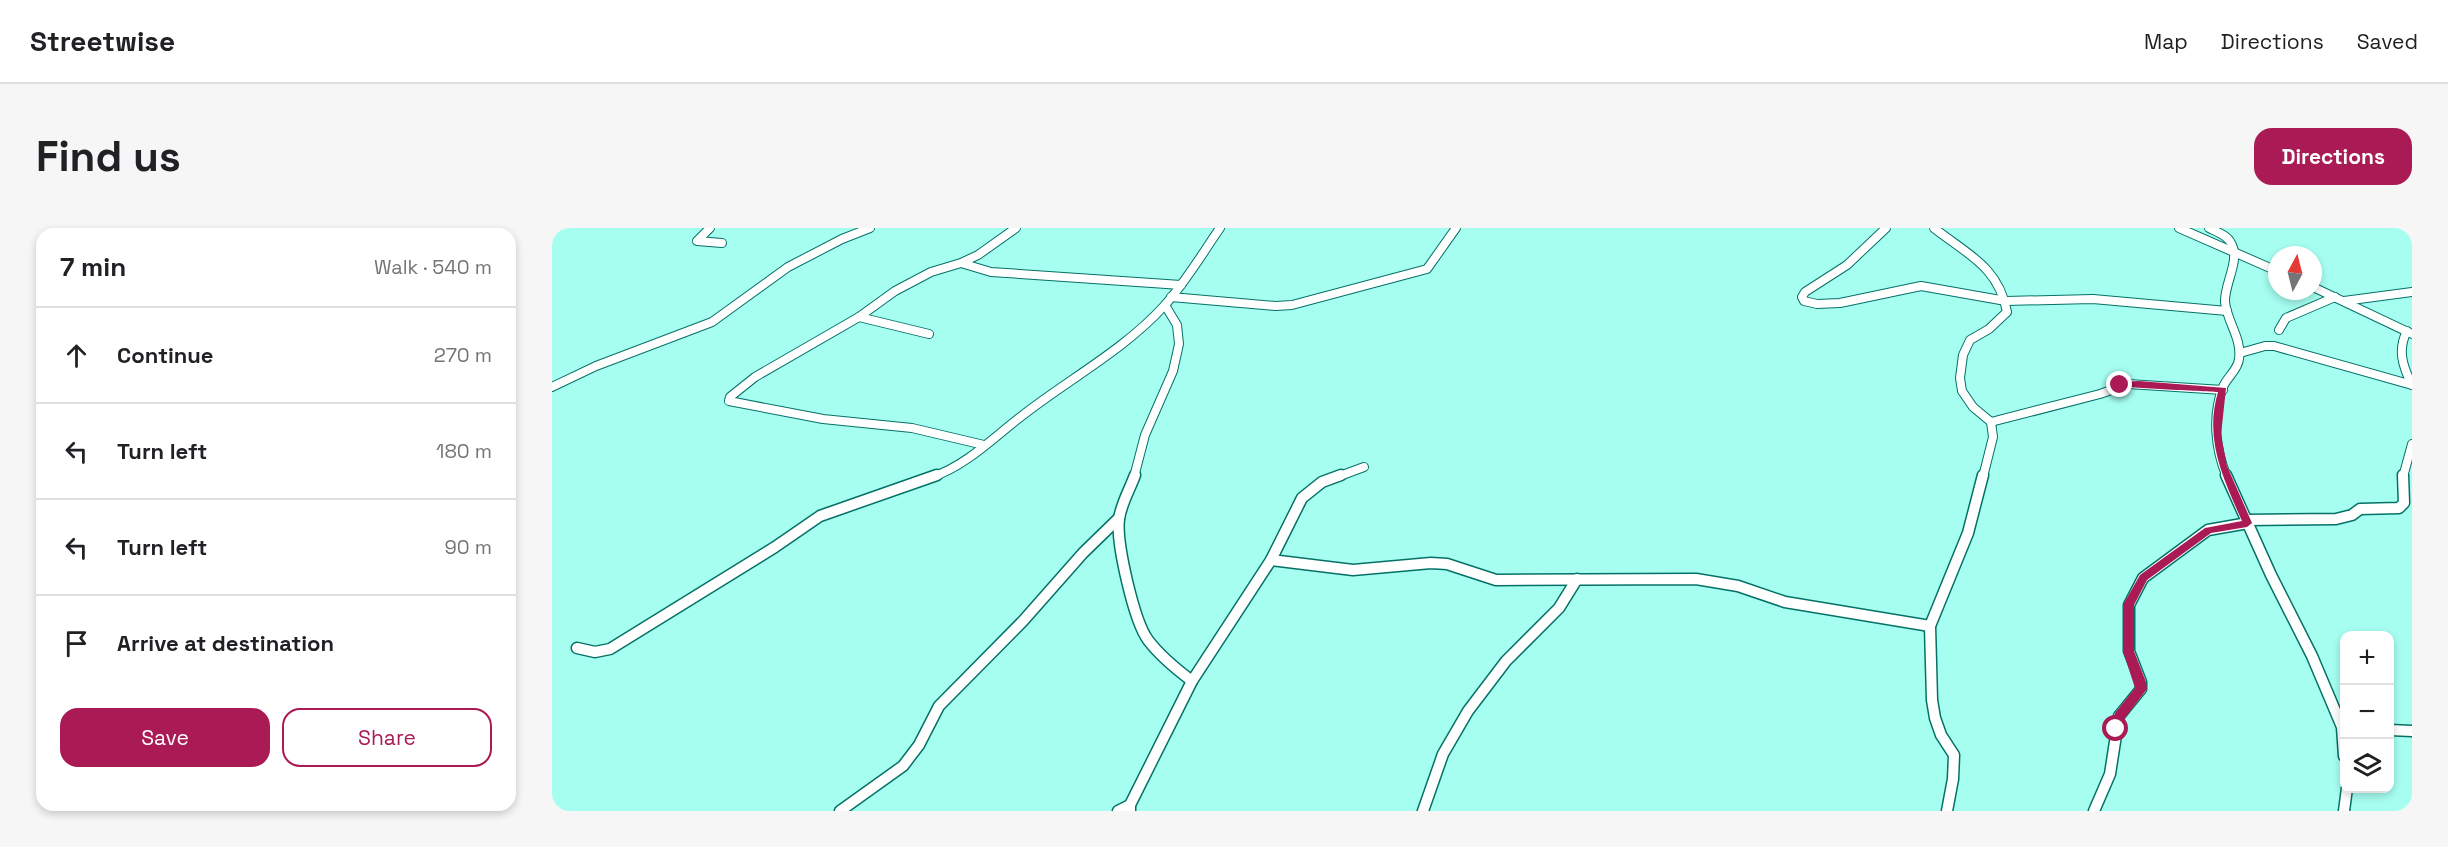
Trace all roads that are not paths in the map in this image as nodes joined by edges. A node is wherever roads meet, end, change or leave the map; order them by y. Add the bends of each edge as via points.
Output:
1 (710, 228) edge
2 (870, 228) edge
3 (1016, 228) edge
4 (1221, 228) edge
5 (1456, 228) edge
6 (1886, 228) edge
7 (1934, 228) edge
8 (2179, 228) edge
9 (2209, 228) edge
10 (722, 243) dead end
11 (2234, 253) junction
12 (961, 263) junction
13 (2268, 268) edge
14 (1181, 285) junction
15 (2322, 291) edge
16 (2412, 292) edge
17 (2335, 297) junction
18 (1168, 301) junction
19 (2006, 301) junction
20 (2344, 301) junction
21 (2227, 311) junction
22 (859, 317) junction
23 (2279, 330) dead end
24 (2409, 332) edge
25 (929, 334) dead end
26 (2240, 353) junction
27 (2412, 385) edge
28 (552, 387) edge
29 (2223, 390) junction
30 (1991, 422) junction
31 (2412, 444) edge
32 (984, 445) junction
33 (1364, 467) dead end
34 (2408, 477) edge
35 (1119, 518) junction
36 (2247, 522) junction
37 (1271, 560) junction
38 (1577, 579) junction
39 (1930, 626) junction
40 (577, 648) dead end
41 (1192, 681) junction
42 (2340, 720) edge
43 (2394, 730) edge
44 (2412, 731) edge
45 (2346, 793) edge
46 (1130, 808) edge
47 (840, 811) edge
48 (1118, 811) edge
49 (1423, 811) edge
50 (1947, 811) edge
51 (2094, 811) edge
52 (2344, 811) edge

1 - 10 street via 698,241
2 - 28 street via 788,267 712,322
3 - 12 street
4 - 14 street
5 - 18 street via 1427,270 1292,305
6 - 19 street via 1847,265 1805,292 1804,301 1840,303 1921,286
7 - 19 street via 1997,278
8 - 11 street
9 - 11 street via 2230,241
11 - 13 street
11 - 21 street via 2225,300
12 - 14 street via 991,272
12 - 22 street via 912,281
14 - 18 street
15 - 17 street
16 - 20 street
17 - 20 street
17 - 23 street via 2286,318
18 - 32 street via 1088,370
18 - 35 street via 1179,344 1173,371 1145,435
19 - 21 street via 2093,299
19 - 30 street via 2007,312 2001,320 1970,340 1960,378 1962,392
20 - 24 street
21 - 26 street
22 - 25 street
22 - 32 street via 755,378 729,401 823,419 912,428
24 - 27 street via 2401,340 2400,349
26 - 27 street via 2274,346
26 - 29 street via 2239,363
29 - 30 street via 2120,385 2100,394
29 - 36 street via 2216,435 2223,466
30 - 39 street via 1990,454 1968,533
31 - 34 street
32 - 40 street via 938,475 820,516 610,649 595,652
33 - 37 street via 1310,489
34 - 36 street via 2404,503 2399,508 2360,509 2336,519
35 - 41 street via 1136,613 1147,639
35 - 47 street via 939,706 903,766
36 - 42 street
36 - 51 street via 2208,530 2143,578 2128,605 2129,651 2141,689 2120,716 2110,774
37 - 38 street via 1353,570 1431,563 1447,564 1496,580
37 - 41 street
38 - 39 street via 1696,579 1738,586 1785,602
38 - 49 street via 1559,608 1506,661 1468,711 1443,754
39 - 50 street via 1935,718 1954,755
41 - 46 street
43 - 44 street
45 - 52 street
46 - 48 street

